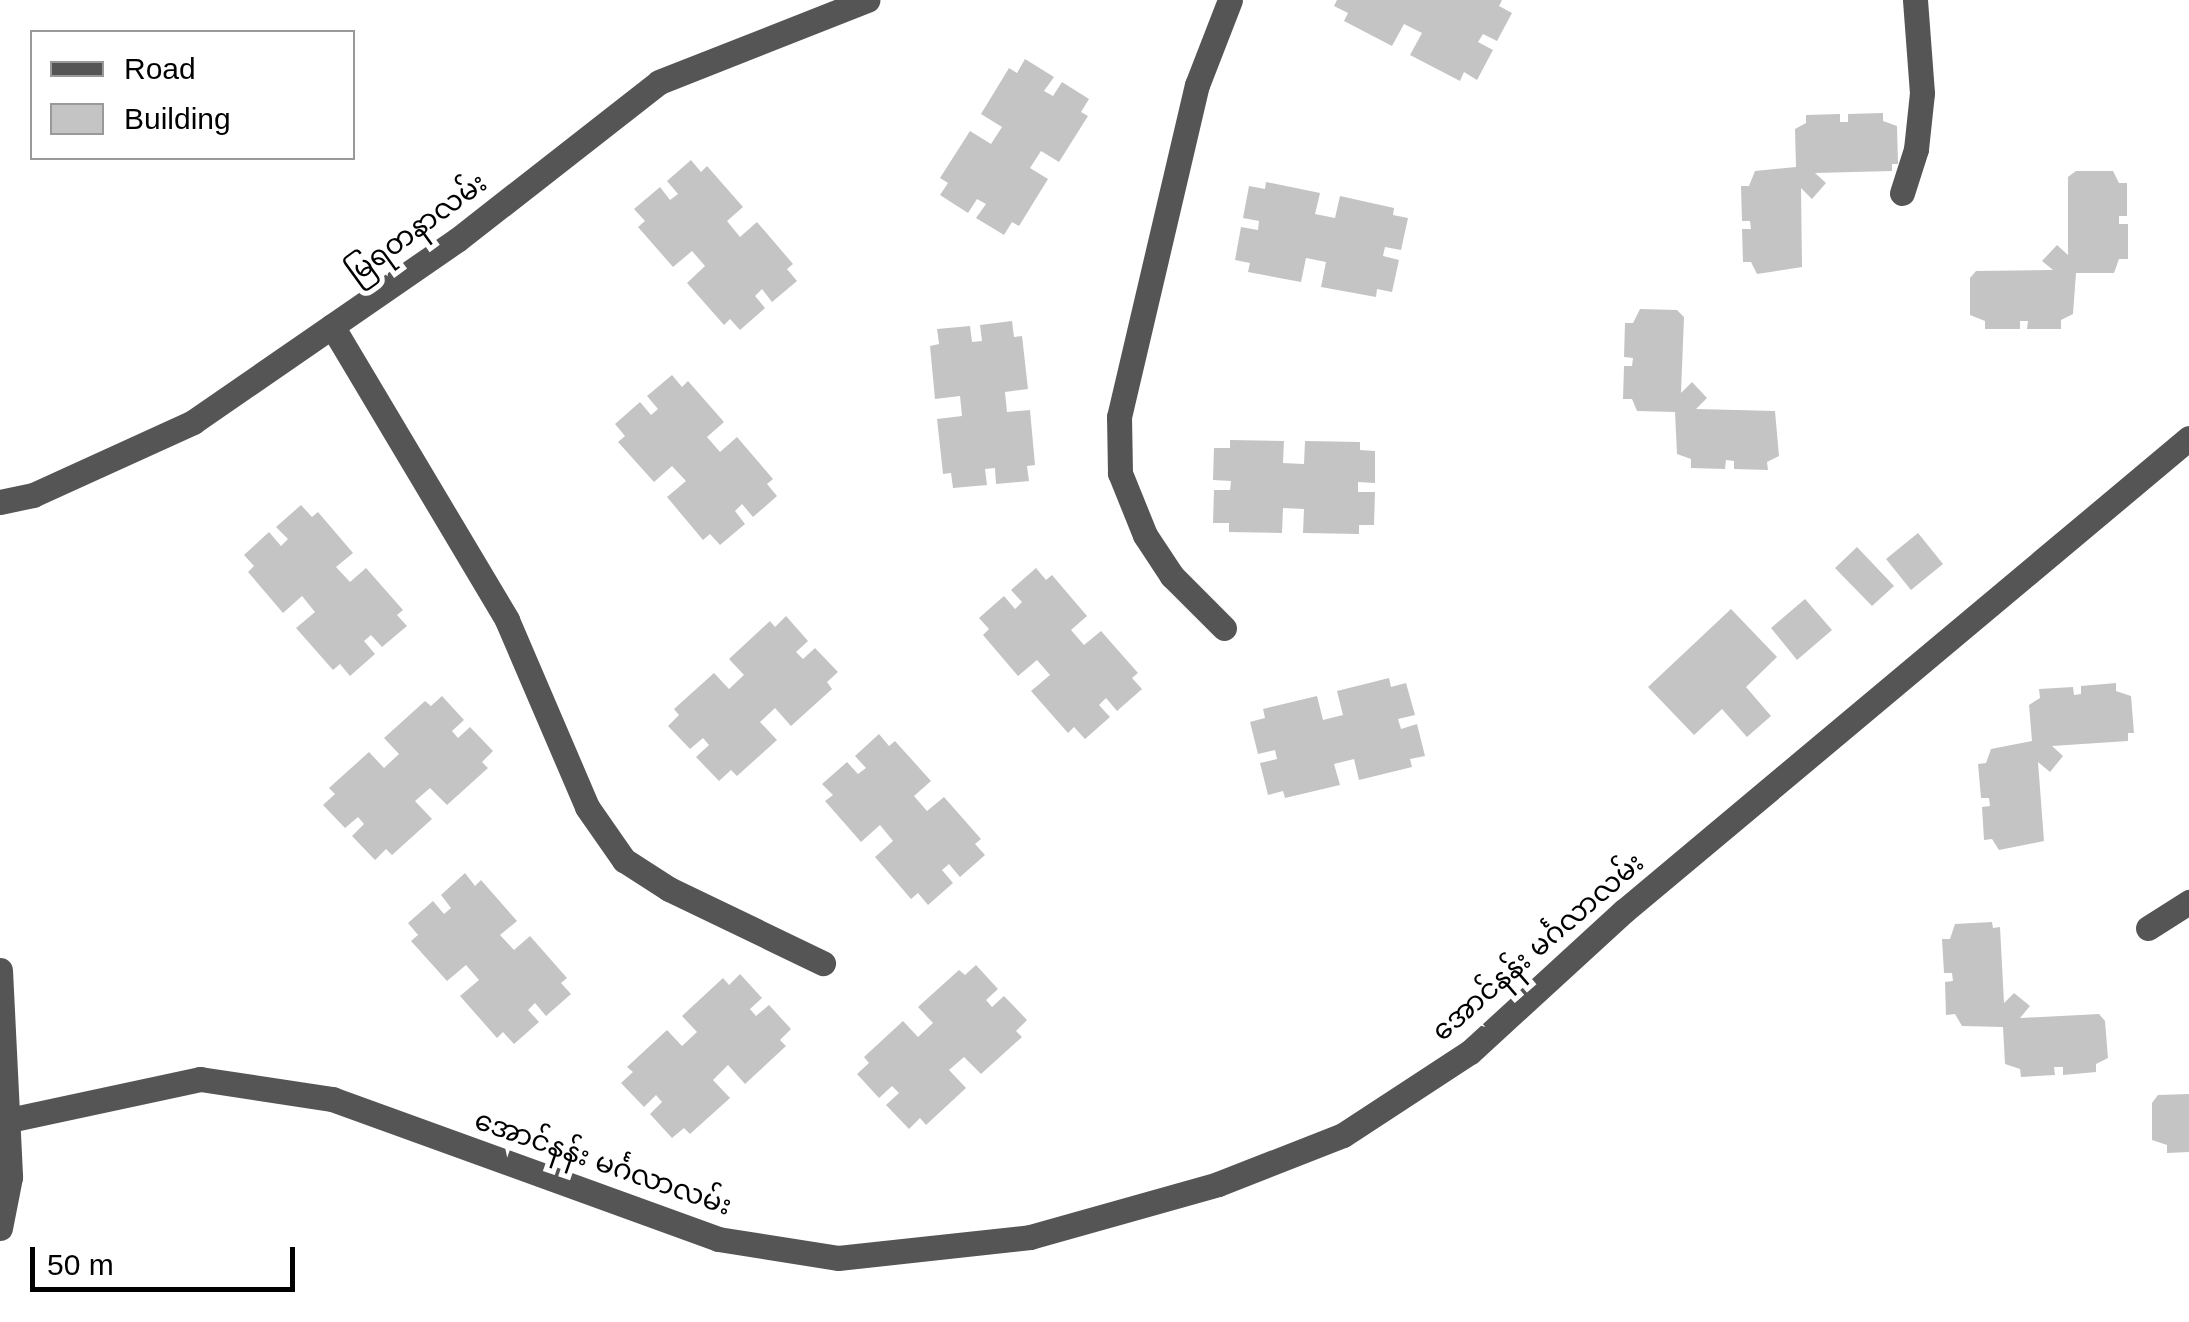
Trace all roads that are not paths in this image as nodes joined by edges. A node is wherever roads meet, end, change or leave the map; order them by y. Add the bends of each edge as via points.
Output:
1 (867, 0) edge
2 (1230, 0) edge
3 (1915, 0) edge
4 (1902, 194) dead end
5 (332, 326) junction
6 (2189, 438) edge
7 (0, 502) edge
8 (1224, 628) dead end
9 (2189, 902) edge
10 (2148, 928) dead end
11 (823, 962) dead end
12 (0, 970) edge
13 (3, 1121) edge
14 (0, 1228) edge

1 - 5 street, မြရတနာလမ်း via 659,82 457,240
2 - 8 street via 1196,85 1119,417 1120,473 1145,535 1172,576
3 - 4 street via 1922,93
5 - 7 street, မြရတနာလမ်း via 192,422 33,495
5 - 11 street via 507,620 588,807 624,860 669,889
6 - 13 street, အောင်နန်း မင်္ဂလာလမ်း via 1624,910 1470,1052 1343,1135 1218,1184 1030,1237 838,1258 718,1239 332,1099 200,1079
9 - 10 street
12 - 13 street
13 - 14 street via 10,1177

